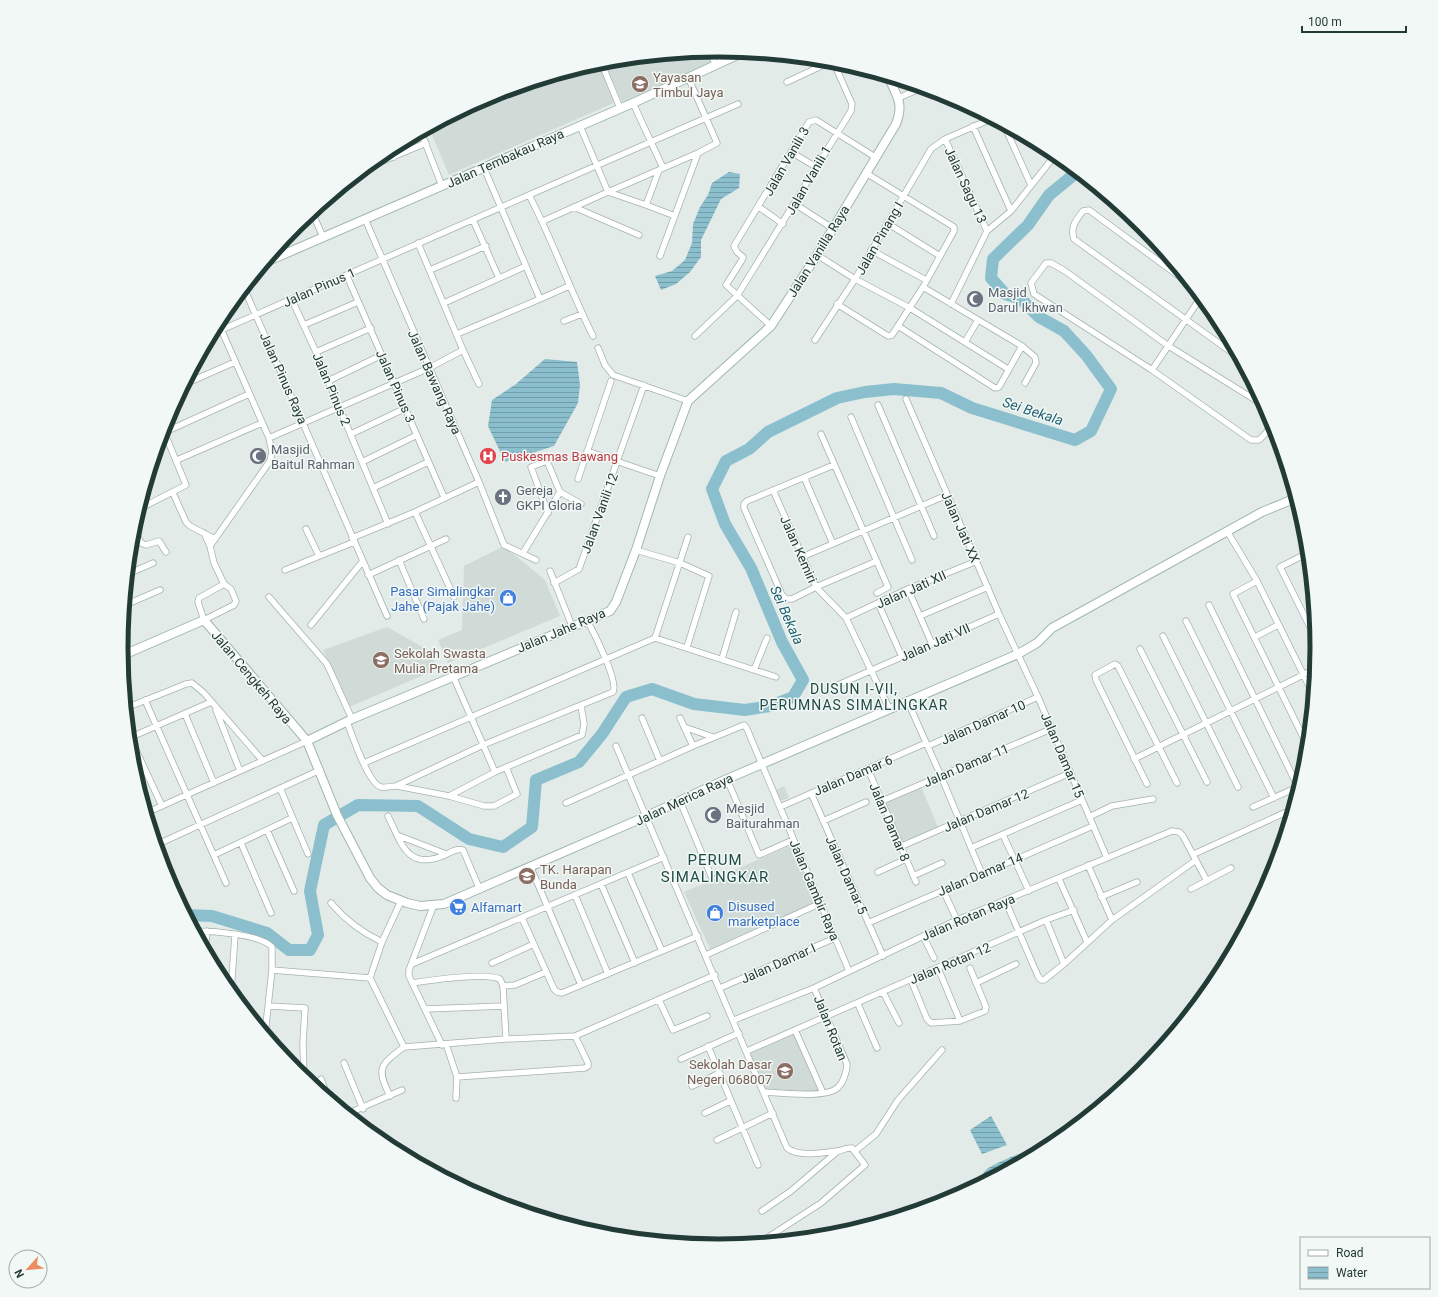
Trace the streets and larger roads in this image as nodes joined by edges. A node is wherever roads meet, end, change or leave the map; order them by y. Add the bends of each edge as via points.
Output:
1 (713, 57) edge
2 (732, 57) edge
3 (716, 64) junction
4 (822, 66) edge
5 (604, 68) edge
6 (836, 68) edge
7 (688, 77) junction
8 (787, 82) dead end
9 (891, 83) edge
10 (916, 91) edge
11 (898, 98) junction
12 (632, 103) junction
13 (738, 104) dead end
14 (620, 108) junction
15 (707, 117) junction
16 (986, 121) edge
17 (580, 126) junction
18 (973, 126) junction
19 (1007, 132) edge
20 (836, 133) junction
21 (423, 136) edge
22 (945, 139) junction
23 (651, 140) junction
24 (426, 144) junction
25 (791, 152) junction
26 (698, 153) junction
27 (394, 157) joint
28 (875, 157) junction
29 (1052, 160) edge
30 (385, 161) edge
31 (596, 165) junction
32 (816, 167) junction
33 (484, 168) junction
34 (661, 169) junction
35 (866, 173) junction
36 (1031, 185) junction
37 (442, 186) junction
38 (608, 192) junction
39 (529, 195) junction
40 (903, 196) junction
41 (795, 204) junction
42 (646, 205) junction
43 (574, 207) junction
44 (759, 207) junction
45 (499, 208) junction
46 (1011, 211) junction
47 (675, 216) junction
48 (314, 218) edge
49 (365, 219) junction
50 (473, 220) junction
51 (543, 221) junction
52 (783, 224) junction
53 (887, 224) junction
54 (832, 228) junction
55 (987, 231) junction
56 (639, 235) dead end
57 (323, 237) junction
58 (418, 243) junction
59 (486, 246) junction
60 (871, 250) junction
61 (817, 255) junction
62 (660, 256) dead end
63 (940, 256) junction
64 (273, 259) edge
65 (381, 259) junction
66 (526, 266) junction
67 (1172, 268) edge
68 (430, 270) junction
69 (347, 276) junction
70 (499, 278) junction
71 (855, 279) junction
72 (926, 280) junction
73 (569, 286) junction
74 (923, 287) junction
75 (246, 293) edge
76 (737, 296) junction
77 (540, 299) junction
78 (292, 300) junction
79 (358, 302) junction
80 (1198, 302) edge
81 (444, 303) junction
82 (837, 304) junction
83 (951, 304) junction
84 (910, 308) junction
85 (256, 314) junction
86 (582, 314) junction
87 (1186, 319) junction
88 (978, 320) junction
89 (564, 321) dead end
90 (304, 325) junction
91 (771, 326) junction
92 (898, 326) junction
93 (371, 328) junction
94 (221, 330) joint
95 (457, 334) junction
96 (593, 336) dead end
97 (695, 336) dead end
98 (814, 340) dead end
99 (965, 342) junction
100 (1167, 345) junction
101 (1022, 346) junction
102 (598, 348) dead end
103 (463, 350) junction
104 (1229, 350) edge
105 (316, 352) junction
106 (382, 355) junction
107 (235, 362) junction
108 (429, 368) junction
109 (1008, 368) junction
110 (1152, 370) junction
111 (191, 381) edge
112 (328, 381) junction
113 (611, 381) dead end
114 (393, 382) junction
115 (1025, 383) dead end
116 (479, 384) dead end
117 (644, 385) junction
118 (249, 394) junction
119 (906, 400) dead end
120 (1256, 400) edge
121 (688, 401) junction
122 (878, 405) dead end
123 (339, 407) junction
124 (406, 408) junction
125 (851, 417) dead end
126 (262, 423) junction
127 (304, 423) junction
128 (171, 428) edge
129 (1268, 430) edge
130 (351, 434) junction
131 (821, 434) dead end
132 (417, 435) junction
133 (167, 438) edge
134 (269, 438) junction
135 (587, 451) junction
136 (177, 460) junction
137 (362, 462) junction
138 (428, 462) junction
139 (618, 462) junction
140 (834, 464) junction
141 (660, 476) junction
142 (804, 477) junction
143 (578, 479) dead end
144 (479, 482) junction
145 (373, 488) junction
146 (773, 490) junction
147 (560, 492) junction
148 (173, 493) junction
149 (947, 495) junction
150 (444, 497) junction
151 (1291, 500) edge
152 (581, 504) dead end
153 (145, 506) edge
154 (921, 507) junction
155 (415, 512) junction
156 (548, 513) junction
157 (893, 518) junction
158 (388, 524) junction
159 (306, 529) dead end
160 (863, 531) junction
161 (1227, 531) junction
162 (204, 533) junction
163 (934, 536) dead end
164 (688, 537) dead end
165 (138, 538) edge
166 (215, 539) junction
167 (446, 539) dead end
168 (353, 540) junction
169 (833, 544) junction
170 (210, 546) junction
171 (430, 547) junction
172 (636, 550) junction
173 (166, 552) dead end
174 (524, 553) junction
175 (319, 556) junction
176 (1303, 556) edge
177 (802, 557) junction
178 (399, 560) junction
179 (536, 560) dead end
180 (912, 560) dead end
181 (877, 561) junction
182 (977, 561) junction
183 (362, 562) junction
184 (153, 563) dead end
185 (680, 563) junction
186 (285, 570) dead end
187 (133, 572) edge
188 (550, 572) dead end
189 (368, 575) junction
190 (1257, 582) junction
191 (554, 583) junction
192 (224, 584) junction
193 (816, 587) junction
194 (988, 587) junction
195 (908, 589) junction
196 (160, 590) dead end
197 (877, 593) dead end
198 (269, 597) dead end
199 (454, 598) dead end
200 (130, 603) edge
201 (878, 603) junction
202 (1209, 605) dead end
203 (736, 612) dead end
204 (999, 614) junction
205 (387, 616) dead end
206 (920, 616) junction
207 (846, 618) junction
208 (424, 619) dead end
209 (204, 620) junction
210 (587, 620) junction
211 (1186, 621) dead end
212 (311, 625) dead end
213 (1278, 625) junction
214 (572, 626) junction
215 (1309, 626) edge
216 (1164, 636) dead end
217 (1254, 637) junction
218 (655, 638) junction
219 (767, 638) dead end
220 (932, 644) junction
221 (687, 647) junction
222 (1140, 649) dead end
223 (128, 653) edge
224 (1018, 654) junction
225 (902, 656) junction
226 (605, 658) junction
227 (722, 660) junction
228 (754, 670) junction
229 (872, 670) junction
230 (1309, 672) edge
231 (1304, 675) junction
232 (453, 676) junction
233 (776, 677) dead end
234 (1309, 686) edge
235 (1279, 687) junction
236 (829, 689) dead end
237 (1038, 697) junction
238 (145, 700) junction
239 (907, 700) junction
240 (1255, 700) junction
241 (213, 704) junction
242 (131, 706) edge
243 (581, 706) junction
244 (889, 708) junction
245 (1231, 712) junction
246 (185, 714) junction
247 (470, 717) junction
248 (642, 718) dead end
249 (680, 718) dead end
250 (349, 720) junction
251 (1207, 723) junction
252 (157, 726) junction
253 (684, 727) junction
254 (1051, 729) junction
255 (1183, 735) junction
256 (135, 736) edge
257 (714, 737) junction
258 (1303, 737) edge
259 (307, 741) junction
260 (482, 745) junction
261 (927, 745) junction
262 (616, 746) dead end
263 (693, 746) junction
264 (1159, 747) junction
265 (137, 754) edge
266 (1134, 759) junction
267 (263, 761) junction
268 (660, 761) junction
269 (364, 763) junction
270 (761, 765) junction
271 (506, 767) junction
272 (868, 769) junction
273 (320, 770) junction
274 (240, 771) junction
275 (495, 772) junction
276 (1070, 773) junction
277 (628, 775) junction
278 (941, 776) junction
279 (727, 779) junction
280 (1295, 779) edge
281 (1206, 782) dead end
282 (214, 783) junction
283 (1177, 783) dead end
284 (1147, 784) dead end
285 (396, 786) junction
286 (1238, 787) dead end
287 (280, 788) junction
288 (1293, 789) edge
289 (810, 793) junction
290 (187, 794) junction
291 (449, 796) junction
292 (1274, 798) junction
293 (1153, 799) dead end
294 (1082, 800) junction
295 (680, 801) junction
296 (882, 801) junction
297 (866, 802) dead end
298 (566, 803) dead end
299 (162, 806) junction
300 (780, 807) junction
301 (1253, 807) dead end
302 (150, 810) edge
303 (1287, 812) edge
304 (388, 816) dead end
305 (647, 816) junction
306 (1089, 817) junction
307 (292, 818) junction
308 (823, 821) junction
309 (960, 821) junction
310 (342, 823) joint
311 (200, 825) junction
312 (1093, 826) junction
313 (266, 830) junction
314 (1003, 834) junction
315 (397, 835) junction
316 (794, 840) junction
317 (161, 843) edge
318 (241, 843) junction
319 (902, 846) junction
320 (971, 848) junction
321 (308, 854) dead end
322 (446, 854) junction
323 (214, 855) junction
324 (664, 857) junction
325 (1195, 857) junction
326 (1107, 858) junction
327 (906, 860) junction
328 (1015, 860) junction
329 (942, 863) dead end
330 (1088, 865) junction
331 (531, 868) junction
332 (1231, 868) dead end
333 (878, 872) dead end
334 (628, 873) junction
335 (982, 874) junction
336 (913, 876) junction
337 (712, 878) dead end
338 (1059, 879) junction
339 (1207, 881) junction
340 (916, 882) dead end
341 (1137, 882) dead end
342 (226, 883) dead end
343 (601, 884) junction
344 (1191, 889) dead end
345 (480, 890) junction
346 (943, 890) junction
347 (294, 891) dead end
348 (1028, 891) junction
349 (575, 895) junction
350 (1102, 897) junction
351 (1005, 900) junction
352 (401, 901) junction
353 (331, 903) dead end
354 (821, 903) junction
355 (433, 907) junction
356 (548, 907) junction
357 (1074, 910) junction
358 (271, 913) dead end
359 (522, 918) junction
360 (957, 920) junction
361 (1046, 920) junction
362 (1112, 920) junction
363 (868, 922) junction
364 (200, 931) edge
365 (207, 931) junction
366 (1020, 933) junction
367 (235, 935) junction
368 (698, 936) junction
369 (923, 936) junction
370 (835, 938) junction
371 (206, 942) edge
372 (382, 942) junction
373 (1087, 942) junction
374 (534, 944) junction
375 (662, 952) junction
376 (706, 955) junction
377 (883, 956) junction
378 (934, 958) dead end
379 (635, 962) junction
380 (492, 963) dead end
381 (412, 964) junction
382 (1016, 964) dead end
383 (1064, 964) junction
384 (938, 968) junction
385 (970, 968) dead end
386 (272, 970) junction
387 (849, 971) junction
388 (546, 972) junction
389 (608, 974) junction
390 (715, 975) junction
391 (370, 978) junction
392 (910, 980) junction
393 (232, 983) edge
394 (412, 983) junction
395 (976, 983) junction
396 (581, 985) junction
397 (503, 986) junction
398 (720, 988) junction
399 (814, 988) junction
400 (883, 992) junction
401 (659, 1000) junction
402 (858, 1004) junction
403 (269, 1006) junction
404 (504, 1006) junction
405 (425, 1009) junction
406 (707, 1016) dead end
407 (827, 1018) junction
408 (734, 1020) junction
409 (960, 1021) junction
410 (899, 1023) dead end
411 (266, 1029) edge
412 (795, 1030) junction
413 (738, 1033) junction
414 (575, 1036) junction
415 (506, 1039) junction
416 (444, 1045) junction
417 (708, 1046) junction
418 (404, 1047) junction
419 (877, 1048) dead end
420 (942, 1050) dead end
421 (747, 1051) junction
422 (681, 1059) dead end
423 (344, 1063) dead end
424 (304, 1070) edge
425 (720, 1073) junction
426 (457, 1077) junction
427 (321, 1079) dead end
428 (692, 1086) dead end
429 (325, 1089) edge
430 (402, 1090) dead end
431 (764, 1092) junction
432 (823, 1093) junction
433 (390, 1096) junction
434 (456, 1098) dead end
435 (730, 1101) junction
436 (363, 1109) junction
437 (352, 1112) edge
438 (705, 1113) dead end
439 (773, 1113) junction
440 (741, 1127) junction
441 (717, 1140) dead end
442 (838, 1151) junction
443 (854, 1151) junction
444 (758, 1165) dead end
445 (762, 1211) dead end
446 (768, 1238) edge

1 - 3 street
2 - 3 street, Jalan Tembakau Raya
3 - 7 street, Jalan Tembakau Raya
4 - 8 street
5 - 14 street
6 - 20 street, Jalan Vanili 1 via 852,107
7 - 12 street, Jalan Tembakau Raya
7 - 15 street
9 - 11 street, Jalan Vanilla Raya
10 - 11 street
11 - 28 street, Jalan Vanilla Raya via 901,112
12 - 14 street, Jalan Tembakau Raya
12 - 23 street
13 - 15 street, Jalan Pinus 1
14 - 17 street, Jalan Tembakau Raya
15 - 23 street, Jalan Pinus 1
15 - 26 street via 717,143
16 - 18 street, Jalan Pinang I
17 - 31 street
17 - 33 street, Jalan Tembakau Raya
18 - 22 street, Jalan Pinang I
18 - 46 street
19 - 36 street
20 - 25 street, Jalan Vanili 3 via 816,120 811,120
20 - 28 street, Jalan Vanili 3
20 - 32 street, Jalan Vanili 1
21 - 24 street
22 - 40 street, Jalan Pinang I via 931,149
22 - 55 street, Jalan Sagu 13
23 - 31 street, Jalan Pinus 1
23 - 34 street
24 - 27 street
24 - 37 street
25 - 32 street
25 - 44 street, Jalan Vanili 3
26 - 34 street
26 - 47 street
27 - 30 street
28 - 35 street, Jalan Vanilla Raya
29 - 36 street
31 - 38 street
31 - 39 street, Jalan Pinus 1
32 - 41 street, Jalan Vanili 1
33 - 37 street, Jalan Tembakau Raya
33 - 45 street
34 - 38 street
34 - 42 street
35 - 40 street
35 - 54 street, Jalan Vanilla Raya
36 - 46 street
37 - 49 street, Jalan Tembakau Raya
38 - 42 street
38 - 43 street
39 - 45 street, Jalan Pinus 1
39 - 51 street
40 - 53 street, Jalan Pinang I
40 - 63 street via 954,227 954,233
41 - 52 street, Jalan Vanili 1
41 - 54 street
42 - 47 street
43 - 51 street
43 - 56 street
44 - 52 street
44 - 76 street, Jalan Vanili 3 via 734,246 743,257 726,285
45 - 50 street, Jalan Pinus 1
45 - 66 street
46 - 55 street
47 - 62 street
48 - 57 street
49 - 57 street, Jalan Tembakau Raya
49 - 65 street, Jalan Bawang Raya
50 - 58 street, Jalan Pinus 1
50 - 59 street
51 - 73 street
52 - 76 street, Jalan Vanili 1
53 - 60 street, Jalan Pinang I
53 - 63 street
54 - 61 street, Jalan Vanilla Raya
55 - 83 street
57 - 64 street, Jalan Tembakau Raya
58 - 65 street, Jalan Pinus 1
58 - 68 street
59 - 68 street
59 - 70 street
60 - 71 street, Jalan Pinang I
60 - 72 street
61 - 71 street
61 - 91 street, Jalan Vanilla Raya
63 - 72 street
65 - 69 street, Jalan Pinus 1
65 - 108 street, Jalan Bawang Raya
66 - 70 street
66 - 77 street
67 - 87 street via 1089,210 1082,211 1073,226 1074,239
68 - 81 street
69 - 78 street, Jalan Pinus 1
69 - 79 street, Jalan Pinus 3
70 - 81 street
71 - 82 street, Jalan Pinang I
71 - 84 street
72 - 74 street
73 - 77 street
73 - 86 street
74 - 83 street
74 - 84 street
75 - 85 street, Jalan Pinus Raya
76 - 91 street
76 - 97 street, Jalan Vanili 1
77 - 95 street
78 - 85 street, Jalan Pinus 1
78 - 90 street, Jalan Pinus 2
79 - 90 street
79 - 93 street, Jalan Pinus 3
80 - 87 street
81 - 95 street
82 - 92 street via 888,336 894,333
82 - 98 street, Jalan Pinang I
83 - 88 street
84 - 92 street
84 - 99 street
85 - 94 street, Jalan Pinus 1
85 - 127 street, Jalan Pinus Raya
86 - 89 street
86 - 96 street
87 - 100 street
87 - 104 street
88 - 99 street
88 - 101 street
90 - 105 street, Jalan Pinus 2
91 - 121 street, Jalan Vanilla Raya
92 - 109 street via 995,388 999,387
93 - 105 street
93 - 106 street, Jalan Pinus 3
94 - 107 street
95 - 103 street
99 - 109 street
100 - 110 street
100 - 110 street via 1051,263 1046,263 1031,283 1034,294
100 - 120 street
101 - 109 street
101 - 115 street via 1037,359
102 - 117 street via 611,374
103 - 108 street
103 - 116 street
105 - 112 street, Jalan Pinus 2
106 - 112 street
106 - 114 street, Jalan Pinus 3
107 - 111 street
107 - 118 street
108 - 114 street
108 - 144 street, Jalan Bawang Raya
110 - 129 street via 1251,440 1259,440
112 - 123 street, Jalan Pinus 2
113 - 135 street
114 - 123 street
114 - 124 street, Jalan Pinus 3
117 - 121 street
117 - 139 street, Jalan Vanili 12
118 - 126 street
118 - 128 street
119 - 149 street, Jalan Jati XX
121 - 141 street, Jalan Jahe Raya
122 - 154 street
123 - 127 street
123 - 130 street, Jalan Pinus 2
124 - 130 street
124 - 132 street, Jalan Pinus 3
125 - 157 street
126 - 134 street
126 - 136 street
127 - 134 street
127 - 168 street, Jalan Pinus Raya
130 - 137 street, Jalan Pinus 2
131 - 140 street
132 - 137 street
132 - 138 street, Jalan Pinus 3
133 - 136 street
134 - 166 street via 272,452 270,461
135 - 139 street
135 - 143 street
136 - 148 street via 186,485
137 - 145 street, Jalan Pinus 2
138 - 145 street
138 - 150 street, Jalan Pinus 3
139 - 141 street
139 - 191 street, Jalan Vanili 12 via 579,569
140 - 142 street
140 - 160 street
141 - 172 street, Jalan Jahe Raya
142 - 146 street
142 - 169 street
144 - 150 street
144 - 174 street, Jalan Bawang Raya via 504,545
145 - 158 street, Jalan Pinus 2
146 - 177 street, Jalan Kemiri
146 - 193 street via 748,501 744,508 779,588 786,599 792,599
147 - 152 street
147 - 156 street
147 - 156 street via 547,461 532,467
148 - 153 street
148 - 162 street via 186,522
149 - 154 street
149 - 182 street, Jalan Jati XX
150 - 155 street
151 - 161 street, Jalan Merica Raya
154 - 157 street
154 - 163 street
155 - 158 street
155 - 171 street
156 - 174 street
157 - 160 street
157 - 180 street
158 - 168 street
159 - 175 street
160 - 169 street
160 - 181 street
161 - 190 street
161 - 224 street, Jalan Merica Raya via 1052,628 1037,643
162 - 166 street
162 - 170 street
164 - 185 street
165 - 173 street via 146,545 160,541
166 - 170 street
167 - 171 street
168 - 175 street
168 - 183 street, Jalan Pinus Raya
169 - 177 street
170 - 192 street via 214,564
171 - 178 street
171 - 199 street
172 - 185 street
172 - 210 street, Jalan Jahe Raya via 616,602 610,610
174 - 179 street
175 - 186 street
176 - 215 street via 1280,567
177 - 193 street, Jalan Kemiri
178 - 189 street
178 - 208 street
181 - 193 street
181 - 197 street via 888,588
182 - 194 street, Jalan Jati XX
182 - 195 street, Jalan Jati XII
183 - 189 street, Jalan Pinus Raya
183 - 212 street
184 - 187 street
185 - 218 street
185 - 221 street via 709,576
188 - 191 street
189 - 205 street, Jalan Pinus Raya
190 - 213 street
190 - 217 street via 1233,594
191 - 214 street
192 - 209 street via 199,598
192 - 209 street via 231,589 236,603
193 - 207 street, Jalan Kemiri
194 - 204 street, Jalan Jati XX
194 - 206 street
195 - 201 street, Jalan Jati XII
195 - 206 street
196 - 200 street
198 - 250 street via 327,664
201 - 207 street, Jalan Jati XII
201 - 225 street
202 - 240 street
203 - 227 street
204 - 220 street, Jalan Jati VII
204 - 224 street, Jalan Jati XX
206 - 220 street
207 - 229 street, Jalan Kemiri
209 - 223 street, Jalan Cengkeh Raya
209 - 259 street, Jalan Cengkeh Raya
210 - 214 street, Jalan Jahe Raya
210 - 226 street
211 - 245 street
213 - 217 street
213 - 231 street
214 - 232 street, Jalan Jahe Raya
216 - 251 street
217 - 235 street
218 - 221 street
218 - 226 street
219 - 228 street
220 - 225 street, Jalan Jati VII
221 - 227 street
222 - 255 street
224 - 237 street, Jalan Damar 15
224 - 239 street, Jalan Merica Raya
225 - 229 street, Jalan Jati VII
226 - 243 street via 615,690
226 - 247 street
227 - 228 street
228 - 233 street
229 - 236 street, Jalan Jati VII
229 - 244 street, Jalan Kemiri
230 - 231 street
231 - 234 street
231 - 235 street
232 - 247 street
232 - 250 street, Jalan Jahe Raya
235 - 240 street
235 - 258 street
237 - 254 street, Jalan Damar 15
237 - 261 street, Jalan Damar 10
238 - 241 street via 189,682 197,686
238 - 242 street
238 - 252 street
239 - 244 street, Jalan Merica Raya
239 - 261 street
240 - 245 street
240 - 280 street
241 - 246 street
241 - 267 street
241 - 274 street
243 - 260 street
243 - 271 street via 584,724 582,735
244 - 270 street, Jalan Merica Raya
245 - 251 street
245 - 292 street
246 - 252 street
246 - 282 street
247 - 260 street
247 - 269 street
248 - 268 street
249 - 253 street
250 - 259 street, Jalan Jahe Raya
250 - 269 street
251 - 255 street
251 - 286 street
252 - 256 street
252 - 290 street
253 - 257 street
253 - 263 street
254 - 276 street, Jalan Damar 15
254 - 278 street, Jalan Damar 11
255 - 264 street
255 - 281 street
257 - 263 street
257 - 270 street, Jalan Gambir Raya via 744,725
259 - 267 street
259 - 273 street, Jalan Cengkeh Raya
260 - 275 street
260 - 285 street
261 - 272 street, Jalan Damar 6
261 - 278 street
262 - 277 street
263 - 268 street
264 - 266 street
264 - 266 street via 1118,666 1110,665 1095,675 1096,680
264 - 283 street
265 - 299 street
266 - 284 street
267 - 274 street
268 - 277 street
269 - 285 street via 375,784 381,787
270 - 279 street, Jalan Merica Raya
270 - 300 street, Jalan Gambir Raya
271 - 275 street
271 - 291 street via 518,792 513,798 494,806 484,806
272 - 289 street, Jalan Damar 6
272 - 296 street, Jalan Damar 8
273 - 287 street
273 - 310 street, Jalan Cengkeh Raya
274 - 282 street
275 - 291 street
276 - 294 street, Jalan Damar 15
276 - 309 street, Jalan Damar 12
277 - 298 street
277 - 305 street
278 - 296 street, Jalan Damar 11
278 - 309 street
279 - 295 street, Jalan Merica Raya
279 - 316 street via 760,855
282 - 290 street
285 - 291 street
287 - 307 street
287 - 311 street
288 - 292 street
289 - 300 street, Jalan Damar 6
289 - 308 street, Jalan Damar 5
290 - 299 street
290 - 311 street
292 - 301 street
293 - 306 street via 1112,806
294 - 306 street, Jalan Damar 15
294 - 314 street
295 - 305 street, Jalan Merica Raya
295 - 337 street
296 - 319 street, Jalan Damar 8
297 - 308 street
299 - 302 street
300 - 316 street, Jalan Gambir Raya
303 - 325 street
304 - 315 street
305 - 324 street
305 - 331 street, Jalan Merica Raya
306 - 312 street, Jalan Damar 15
307 - 313 street
307 - 321 street
308 - 363 street, Jalan Damar 5
309 - 319 street, Jalan Damar 12
309 - 320 street
310 - 352 street, Jalan Merica Raya via 370,878 378,888
311 - 317 street
311 - 323 street
312 - 326 street, Jalan Damar 15
312 - 328 street, Jalan Damar 14
313 - 318 street
313 - 347 street
314 - 320 street
314 - 328 street
315 - 322 street
315 - 322 street via 404,850 418,860
316 - 354 street, Jalan Gambir Raya
318 - 323 street
318 - 358 street
319 - 327 street, Jalan Damar 8
320 - 335 street
322 - 345 street via 463,850
323 - 342 street
324 - 334 street
324 - 368 street
325 - 326 street, Jalan Rotan Raya via 1183,836 1172,831
325 - 339 street, Jalan Rotan Raya
325 - 362 street
326 - 330 street, Jalan Rotan Raya
327 - 333 street
327 - 336 street, Jalan Damar 8
328 - 335 street, Jalan Damar 14
328 - 348 street
329 - 336 street
330 - 338 street, Jalan Rotan Raya
330 - 350 street
331 - 345 street, Jalan Merica Raya
331 - 356 street
332 - 339 street
334 - 343 street
334 - 375 street
335 - 346 street, Jalan Damar 14
336 - 340 street, Jalan Damar 8
338 - 348 street, Jalan Rotan Raya
338 - 357 street
339 - 344 street
341 - 350 street
343 - 349 street
343 - 379 street
345 - 355 street, Jalan Merica Raya
346 - 360 street
346 - 363 street, Jalan Damar 14
348 - 351 street, Jalan Rotan Raya
349 - 356 street
349 - 389 street
350 - 362 street
351 - 360 street, Jalan Rotan Raya
351 - 366 street
352 - 355 street, Jalan Merica Raya
352 - 372 street
353 - 372 street via 352,925
354 - 370 street, Jalan Gambir Raya
354 - 376 street
355 - 381 street
356 - 359 street
356 - 396 street
357 - 361 street, Jalan Rotan 12
357 - 373 street
359 - 374 street
359 - 381 street
360 - 369 street, Jalan Rotan Raya
361 - 366 street, Jalan Rotan 12
361 - 383 street
362 - 373 street
363 - 377 street, Jalan Damar 5
364 - 365 street
365 - 367 street
365 - 371 street
366 - 383 street via 1041,980
366 - 384 street, Jalan Rotan 12
367 - 386 street via 269,944 272,947
367 - 393 street
368 - 375 street
368 - 376 street
369 - 377 street, Jalan Rotan Raya
369 - 378 street
370 - 387 street, Jalan Gambir Raya
370 - 398 street, Jalan Damar I
372 - 391 street
373 - 383 street
374 - 380 street
374 - 388 street
375 - 379 street
376 - 390 street
377 - 387 street, Jalan Rotan Raya
379 - 389 street
381 - 394 street via 409,970
382 - 395 street
384 - 392 street, Jalan Rotan 12
384 - 409 street
385 - 395 street
386 - 391 street
386 - 403 street
387 - 399 street, Jalan Rotan Raya
388 - 396 street via 557,992 562,993
388 - 397 street via 514,985
389 - 396 street
390 - 398 street
390 - 401 street
391 - 418 street
392 - 400 street, Jalan Rotan 12
392 - 409 street via 931,1023
394 - 397 street via 458,977 493,977 500,979
394 - 405 street
395 - 409 street via 985,1002 985,1011
397 - 404 street
398 - 408 street
399 - 407 street, Jalan Rotan
399 - 408 street, Jalan Rotan Raya
400 - 402 street, Jalan Rotan 12
400 - 410 street
401 - 406 street via 673,1030
401 - 414 street
402 - 407 street, Jalan Rotan 12
402 - 419 street
403 - 411 street
403 - 424 street via 305,1008
404 - 405 street
404 - 415 street
405 - 416 street
407 - 412 street, Jalan Rotan 12
407 - 432 street, Jalan Rotan via 847,1064 847,1070 836,1089
408 - 413 street
412 - 421 street, Jalan Rotan 12
412 - 432 street
413 - 417 street
413 - 421 street
414 - 415 street
414 - 426 street via 588,1063 585,1068
415 - 416 street
416 - 418 street
416 - 426 street
417 - 422 street
417 - 425 street
418 - 433 street via 387,1060 382,1071 381,1078
420 - 443 street via 898,1100 876,1134
421 - 431 street
423 - 436 street
425 - 428 street
425 - 435 street
426 - 434 street
427 - 429 street
430 - 433 street
431 - 432 street
431 - 439 street
433 - 436 street
435 - 438 street
435 - 440 street
436 - 437 street
439 - 440 street
439 - 442 street via 783,1141 792,1152
440 - 441 street
440 - 444 street
442 - 443 street via 849,1148
442 - 445 street via 791,1191
443 - 446 street via 865,1165 821,1203

